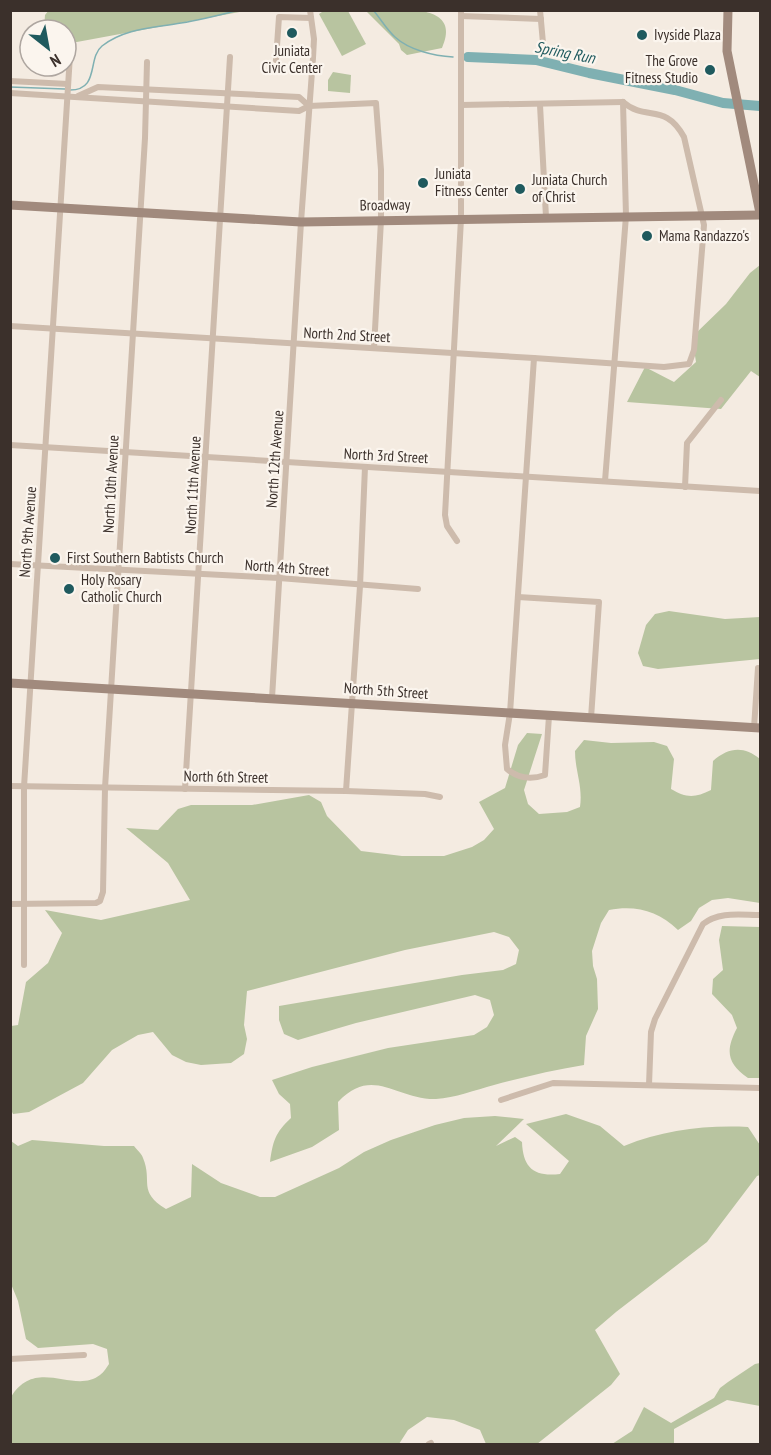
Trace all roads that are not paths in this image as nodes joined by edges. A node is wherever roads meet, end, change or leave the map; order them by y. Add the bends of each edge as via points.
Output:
1 (540, 10) edge
2 (728, 10) edge
3 (461, 13) edge
4 (311, 14) edge
5 (541, 19) junction
6 (544, 54) dead end
7 (230, 57) dead end
8 (276, 60) dead end
9 (147, 62) dead end
10 (68, 78) edge
11 (10, 81) edge
12 (68, 84) junction
13 (147, 89) junction
14 (10, 93) edge
15 (227, 93) junction
16 (68, 96) junction
17 (78, 97) junction
18 (147, 102) junction
19 (623, 102) junction
20 (461, 105) junction
21 (540, 105) junction
22 (226, 106) junction
23 (309, 106) junction
24 (10, 205) edge
25 (60, 208) junction
26 (141, 212) junction
27 (760, 214) edge
28 (702, 215) junction
29 (626, 216) junction
30 (546, 217) junction
31 (220, 218) junction
32 (461, 219) junction
33 (381, 220) junction
34 (301, 222) junction
35 (10, 326) edge
36 (53, 329) junction
37 (133, 333) junction
38 (214, 338) junction
39 (294, 344) junction
40 (374, 348) junction
41 (454, 353) junction
42 (534, 358) junction
43 (614, 363) junction
44 (721, 400) dead end
45 (10, 445) edge
46 (45, 447) junction
47 (125, 452) junction
48 (206, 458) junction
49 (287, 462) junction
50 (365, 467) junction
51 (447, 471) junction
52 (527, 476) junction
53 (605, 481) junction
54 (685, 487) junction
55 (760, 491) edge
56 (457, 541) dead end
57 (10, 564) edge
58 (38, 565) junction
59 (118, 571) junction
60 (199, 575) junction
61 (279, 578) junction
62 (360, 586) junction
63 (418, 589) dead end
64 (518, 597) junction
65 (758, 668) dead end
66 (10, 683) edge
67 (30, 684) junction
68 (111, 689) junction
69 (191, 693) junction
70 (272, 698) junction
71 (353, 704) junction
72 (510, 713) junction
73 (549, 716) junction
74 (591, 718) junction
75 (757, 728) edge
76 (10, 786) edge
77 (24, 786) junction
78 (105, 788) junction
79 (185, 789) junction
80 (346, 792) junction
81 (440, 797) dead end
82 (10, 904) edge
83 (23, 904) junction
84 (760, 915) edge
85 (24, 965) dead end
86 (649, 1084) junction
87 (760, 1088) edge
88 (501, 1100) dead end
89 (84, 1355) dead end
90 (10, 1359) edge

1 - 5 street
2 - 27 street via 727,51
3 - 5 street
3 - 20 street
4 - 8 street via 279,17
4 - 23 street, North 12th Avenue via 314,49
5 - 6 street
7 - 15 street, North 11th Avenue
9 - 13 street, North 10th Avenue
10 - 12 street, North 9th Avenue
11 - 12 street
12 - 16 street, North 9th Avenue
13 - 15 street
13 - 17 street via 98,87
13 - 18 street, North 10th Avenue
14 - 16 street
15 - 22 street, North 11th Avenue
15 - 23 street via 299,97
16 - 17 street
16 - 25 street, North 9th Avenue
17 - 18 street
18 - 22 street
18 - 26 street, North 10th Avenue
19 - 21 street
19 - 28 street via 631,110 664,115 678,126
19 - 29 street
20 - 21 street
20 - 32 street
21 - 30 street
22 - 23 street via 299,111
22 - 31 street, North 11th Avenue
23 - 33 street via 376,103
23 - 34 street, North 12th Avenue
24 - 25 street, Broadway
25 - 26 street, Broadway
25 - 36 street, North 9th Avenue
26 - 31 street, Broadway
26 - 37 street, North 10th Avenue
27 - 28 street, Broadway
28 - 29 street, Broadway
28 - 43 street, North 2nd Street via 694,350 689,364 664,367
29 - 30 street, Broadway
29 - 43 street
30 - 32 street, Broadway
31 - 34 street, Broadway
31 - 38 street, North 11th Avenue
32 - 33 street, Broadway
32 - 41 street
33 - 34 street, Broadway
33 - 40 street
34 - 39 street, North 12th Avenue
35 - 36 street, North 2nd Street
36 - 37 street, North 2nd Street
36 - 46 street, North 9th Avenue
37 - 38 street, North 2nd Street
37 - 47 street, North 10th Avenue
38 - 39 street, North 2nd Street
38 - 48 street, North 11th Avenue
39 - 40 street, North 2nd Street
39 - 49 street, North 12th Avenue
40 - 41 street, North 2nd Street
41 - 42 street, North 2nd Street
41 - 51 street
42 - 43 street, North 2nd Street
42 - 52 street
43 - 53 street
44 - 54 street via 687,443
45 - 46 street, North 3rd Street
46 - 47 street, North 3rd Street
46 - 58 street, North 9th Avenue
47 - 48 street, North 3rd Street
47 - 59 street, North 10th Avenue
48 - 49 street, North 3rd Street
48 - 60 street, North 11th Avenue
49 - 50 street, North 3rd Street
49 - 61 street, North 12th Avenue
50 - 51 street, North 3rd Street
50 - 62 street
51 - 52 street, North 3rd Street
51 - 56 street via 445,515
52 - 53 street, North 3rd Street
52 - 64 street
53 - 54 street, North 3rd Street
54 - 55 street, North 3rd Street
57 - 58 street, North 4th Street
58 - 59 street, North 4th Street
58 - 67 street, North 9th Avenue
59 - 60 street, North 4th Street
59 - 68 street, North 10th Avenue
60 - 61 street, North 4th Street
60 - 69 street, North 11th Avenue
61 - 62 street, North 4th Street
61 - 70 street, North 12th Avenue
62 - 63 street, North 4th Street
62 - 71 street
64 - 72 street
64 - 74 street via 599,602
65 - 75 street
66 - 67 street, North 5th Street
67 - 68 street, North 5th Street
67 - 77 street, North 9th Avenue
68 - 69 street, North 5th Street
68 - 78 street, North 10th Avenue
69 - 70 street, North 5th Street
69 - 79 street, North 11th Avenue
70 - 71 street, North 5th Street
71 - 72 street, North 5th Street
71 - 80 street
72 - 73 street, North 5th Street
72 - 73 street via 505,762 507,769 523,778 545,775
73 - 74 street, North 5th Street
74 - 75 street, North 5th Street
76 - 77 street, North 6th Street
77 - 78 street, North 6th Street
77 - 83 street, North 9th Avenue
78 - 79 street, North 6th Street
78 - 83 street, North 10th Avenue via 100,901
79 - 80 street, North 6th Street
80 - 81 street, North 6th Street
82 - 83 street
83 - 85 street, North 9th Avenue
84 - 86 street via 715,916 703,924 654,1018
86 - 87 street
86 - 88 street via 553,1083
89 - 90 street

